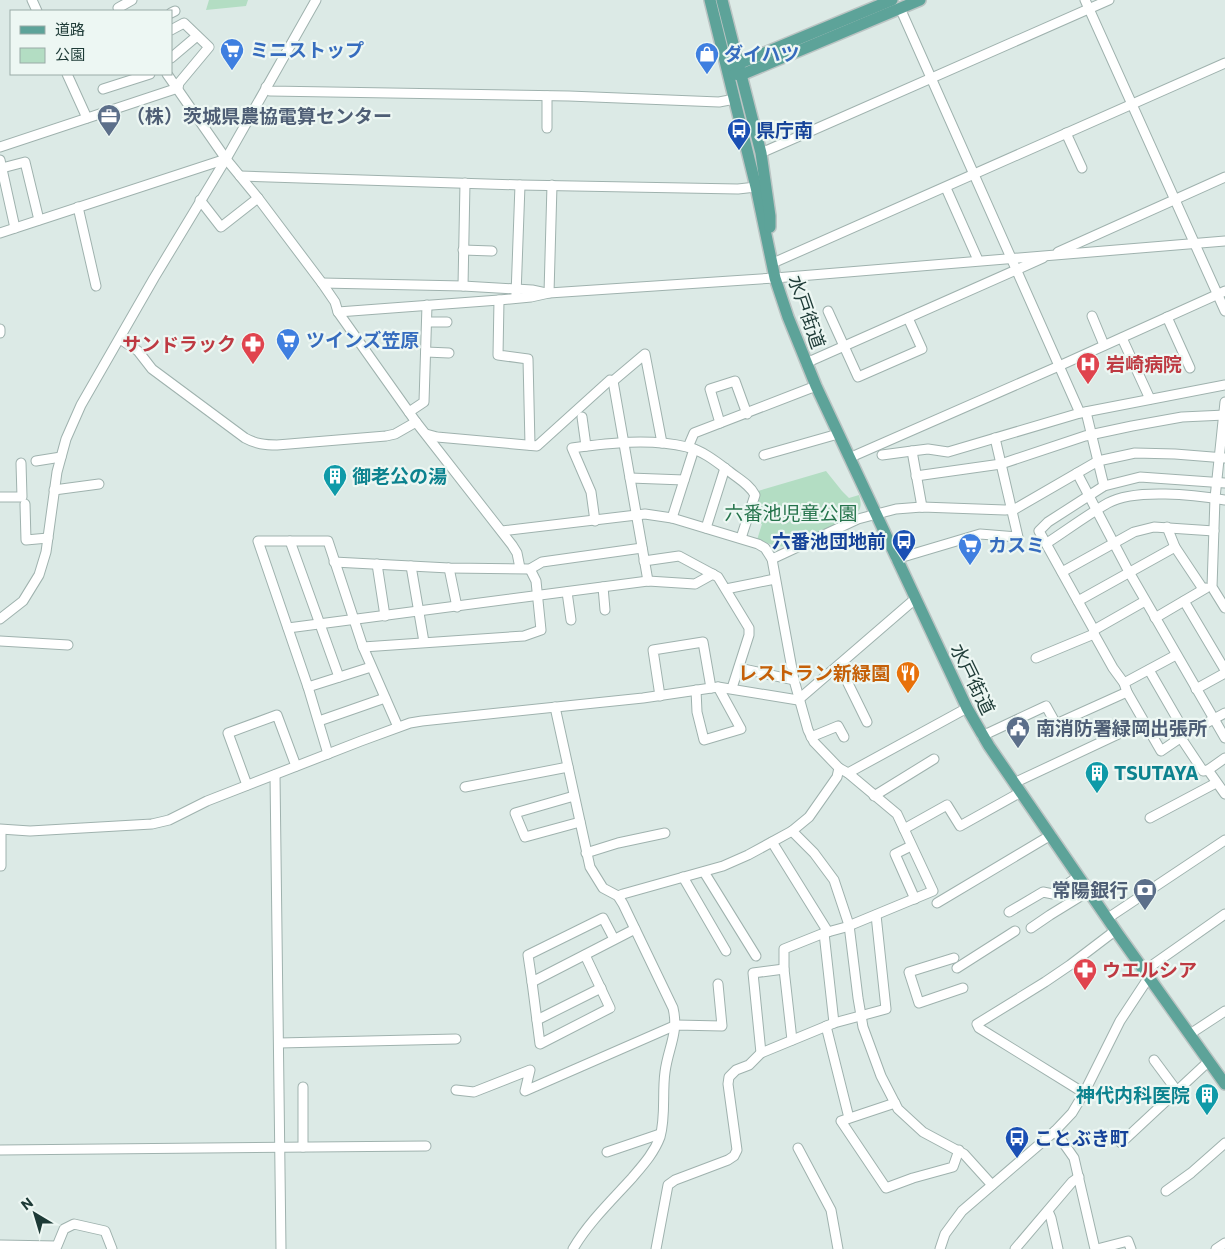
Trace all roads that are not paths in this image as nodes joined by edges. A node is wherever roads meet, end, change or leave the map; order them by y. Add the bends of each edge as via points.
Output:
1 (112, 0) edge
2 (132, 0) edge
3 (316, 0) edge
4 (710, 0) edge
5 (722, 0) edge
6 (920, 0) edge
7 (1109, 0) edge
8 (896, 4) edge
9 (1087, 4) edge
10 (119, 10) edge
11 (172, 29) edge
12 (197, 36) junction
13 (172, 57) edge
14 (1225, 63) edge
15 (739, 70) junction
16 (728, 72) junction
17 (66, 75) edge
18 (147, 75) edge
19 (168, 75) edge
20 (930, 79) junction
21 (266, 87) junction
22 (178, 88) junction
23 (103, 89) dead end
24 (547, 96) junction
25 (734, 99) junction
26 (1132, 104) junction
27 (88, 118) junction
28 (547, 128) dead end
29 (1066, 133) junction
30 (0, 147) edge
31 (761, 153) junction
32 (226, 158) junction
33 (1, 164) edge
34 (1082, 168) dead end
35 (973, 174) junction
36 (240, 176) junction
37 (1225, 177) edge
38 (465, 183) junction
39 (520, 185) junction
40 (552, 185) junction
41 (756, 187) junction
42 (946, 188) junction
43 (258, 198) junction
44 (1175, 199) junction
45 (200, 200) junction
46 (78, 207) junction
47 (39, 220) junction
48 (15, 228) junction
49 (0, 233) edge
50 (1225, 241) edge
51 (1195, 243) junction
52 (769, 246) junction
53 (463, 250) junction
54 (492, 251) dead end
55 (1050, 255) junction
56 (1011, 258) junction
57 (978, 260) junction
58 (772, 264) junction
59 (1016, 270) junction
60 (776, 278) junction
61 (322, 283) junction
62 (96, 286) dead end
63 (463, 286) junction
64 (548, 293) junction
65 (1221, 293) edge
66 (516, 294) junction
67 (499, 300) junction
68 (427, 305) junction
69 (828, 311) dead end
70 (1225, 311) edge
71 (338, 312) junction
72 (1092, 316) dead end
73 (1166, 317) junction
74 (908, 318) junction
75 (426, 322) junction
76 (447, 322) dead end
77 (1122, 338) junction
78 (120, 339) junction
79 (844, 346) junction
80 (1104, 346) junction
81 (426, 352) junction
82 (449, 353) dead end
83 (806, 363) junction
84 (1059, 366) junction
85 (1190, 368) dead end
86 (613, 381) junction
87 (1225, 385) edge
88 (816, 386) junction
89 (1150, 399) junction
90 (1225, 402) edge
91 (409, 412) junction
92 (1083, 412) junction
93 (746, 414) junction
94 (1224, 415) edge
95 (582, 417) dead end
96 (416, 422) junction
97 (720, 423) junction
98 (426, 434) junction
99 (838, 434) junction
100 (1092, 435) junction
101 (995, 438) junction
102 (624, 441) junction
103 (662, 443) junction
104 (530, 445) junction
105 (586, 446) junction
106 (691, 448) junction
107 (912, 451) junction
108 (764, 454) dead end
109 (882, 456) dead end
110 (61, 457) junction
111 (1222, 457) edge
112 (849, 458) junction
113 (36, 461) dead end
114 (1098, 461) junction
115 (21, 463) dead end
116 (1001, 464) junction
117 (725, 468) junction
118 (1077, 473) junction
119 (916, 476) junction
120 (630, 478) junction
121 (684, 480) junction
122 (1221, 483) edge
123 (99, 484) dead end
124 (1104, 486) junction
125 (54, 490) junction
126 (1089, 495) junction
127 (0, 497) edge
128 (1215, 498) junction
129 (1225, 500) edge
130 (25, 504) dead end
131 (922, 508) junction
132 (1011, 509) junction
133 (1097, 511) junction
134 (636, 515) junction
135 (876, 515) junction
136 (672, 518) junction
137 (595, 521) junction
138 (1167, 527) junction
139 (706, 528) junction
140 (502, 531) junction
141 (1214, 531) junction
142 (48, 538) junction
143 (741, 538) junction
144 (290, 541) junction
145 (1047, 543) junction
146 (1113, 543) junction
147 (1175, 547) junction
148 (642, 548) junction
149 (896, 559) junction
150 (772, 560) junction
151 (644, 561) junction
152 (334, 562) junction
153 (377, 564) junction
154 (411, 566) junction
155 (449, 568) junction
156 (520, 568) junction
157 (530, 568) junction
158 (1062, 572) junction
159 (1129, 572) junction
160 (713, 574) junction
161 (775, 579) junction
162 (648, 581) junction
163 (602, 587) junction
164 (1207, 588) junction
165 (726, 589) junction
166 (567, 592) junction
167 (537, 596) junction
168 (915, 598) junction
169 (1078, 601) junction
170 (1145, 601) junction
171 (1184, 601) junction
172 (457, 607) junction
173 (1225, 608) edge
174 (605, 610) dead end
175 (420, 612) junction
176 (385, 616) junction
177 (1155, 618) junction
178 (0, 619) edge
179 (353, 619) junction
180 (571, 620) dead end
181 (320, 624) junction
182 (288, 628) junction
183 (1094, 632) junction
184 (0, 641) edge
185 (424, 642) junction
186 (68, 645) dead end
187 (363, 647) junction
188 (1176, 656) junction
189 (1036, 658) dead end
190 (839, 665) junction
191 (371, 667) junction
192 (739, 668) junction
193 (1149, 670) junction
194 (1225, 672) edge
195 (339, 677) junction
196 (794, 680) junction
197 (308, 687) junction
198 (1125, 687) junction
199 (715, 688) junction
200 (732, 688) junction
201 (1196, 689) junction
202 (696, 690) junction
203 (660, 696) junction
204 (385, 698) junction
205 (798, 700) junction
206 (556, 707) junction
207 (967, 708) junction
208 (1225, 713) edge
209 (1213, 719) junction
210 (319, 721) junction
211 (867, 722) dead end
212 (1144, 722) junction
213 (398, 728) junction
214 (982, 736) junction
215 (1184, 736) junction
216 (811, 737) junction
217 (844, 737) dead end
218 (1225, 738) edge
219 (328, 754) junction
220 (1225, 758) edge
221 (934, 759) dead end
222 (296, 766) junction
223 (568, 767) junction
224 (839, 768) junction
225 (1208, 770) junction
226 (848, 773) junction
227 (275, 775) junction
228 (1216, 783) junction
229 (247, 786) junction
230 (465, 787) dead end
231 (1017, 788) junction
232 (1225, 794) edge
233 (574, 796) junction
234 (874, 796) junction
235 (1150, 818) dead end
236 (580, 822) junction
237 (0, 830) edge
238 (904, 830) junction
239 (792, 831) junction
240 (665, 833) dead end
241 (1051, 834) junction
242 (1225, 840) edge
243 (772, 842) junction
244 (911, 846) junction
245 (586, 853) junction
246 (1, 866) edge
247 (704, 872) junction
248 (1079, 876) junction
249 (683, 877) junction
250 (1090, 891) junction
251 (618, 896) junction
252 (915, 898) junction
253 (937, 903) dead end
254 (1009, 912) dead end
255 (876, 914) junction
256 (1225, 914) edge
257 (1108, 918) junction
258 (849, 925) junction
259 (1031, 928) dead end
260 (635, 929) junction
261 (1116, 930) junction
262 (1015, 931) dead end
263 (826, 932) junction
264 (614, 939) junction
265 (726, 951) dead end
266 (585, 955) junction
267 (756, 956) dead end
268 (954, 958) dead end
269 (957, 968) dead end
270 (784, 969) junction
271 (1147, 974) junction
272 (532, 982) junction
273 (718, 984) dead end
274 (601, 988) junction
275 (963, 988) dead end
276 (1225, 1012) edge
277 (860, 1016) junction
278 (537, 1020) junction
279 (676, 1025) junction
280 (830, 1025) junction
281 (1190, 1034) junction
282 (456, 1039) dead end
283 (792, 1040) junction
284 (279, 1043) junction
285 (761, 1053) junction
286 (1154, 1060) dead end
287 (1209, 1061) junction
288 (1225, 1084) edge
289 (303, 1087) dead end
290 (456, 1090) dead end
291 (1178, 1091) junction
292 (1084, 1093) junction
293 (895, 1103) junction
294 (848, 1118) junction
295 (1055, 1131) junction
296 (660, 1134) junction
297 (1121, 1143) dead end
298 (1225, 1143) edge
299 (426, 1146) dead end
300 (280, 1147) junction
301 (303, 1147) junction
302 (798, 1148) dead end
303 (0, 1150) edge
304 (960, 1150) junction
305 (607, 1152) dead end
306 (1079, 1178) junction
307 (992, 1185) junction
308 (1166, 1191) dead end
309 (1048, 1211) junction
310 (1225, 1243) edge
311 (0, 1245) edge
312 (1017, 1248) edge
313 (112, 1249) edge
314 (281, 1249) edge
315 (573, 1249) edge
316 (656, 1249) edge
317 (838, 1249) edge
318 (940, 1249) edge
319 (1058, 1249) edge
320 (1096, 1249) edge
321 (1131, 1249) edge
322 (1216, 1249) edge

1 - 10 street
2 - 10 street
3 - 21 street
4 - 16 main road, 水戸街道
5 - 15 main road, 水戸街道
6 - 8 main road
7 - 9 street
8 - 15 main road
8 - 20 street
9 - 20 street
9 - 26 street
11 - 12 street via 184,22
12 - 13 street
12 - 22 street via 209,48
14 - 26 street
15 - 16 main road
15 - 31 main road, 水戸街道
16 - 25 main road, 水戸街道
17 - 27 street
18 - 23 street
19 - 22 street
20 - 31 street
20 - 35 street
21 - 24 street via 270,91
21 - 32 street
22 - 27 street
22 - 32 street
24 - 25 street via 719,102
24 - 28 street
25 - 41 main road, 水戸街道
26 - 29 street
26 - 44 street
27 - 30 street
29 - 34 street
29 - 35 street
31 - 52 main road, 水戸街道 via 770,216
32 - 36 street
32 - 45 street
32 - 46 street
33 - 47 street via 25,162
33 - 48 street
35 - 42 street
35 - 56 street
36 - 38 street
36 - 43 street
37 - 44 street
38 - 39 street
38 - 53 street
39 - 40 street
39 - 66 street
40 - 41 street
40 - 64 street
41 - 52 main road, 水戸街道
42 - 57 street
42 - 58 street
43 - 45 street via 221,227
43 - 61 street
44 - 51 street
44 - 55 street
45 - 78 street
46 - 47 street
46 - 62 street
47 - 48 street
48 - 49 street
50 - 51 street
51 - 55 street
51 - 65 street
52 - 58 main road, 水戸街道
53 - 54 street
53 - 63 street
55 - 56 street
55 - 59 street
56 - 57 street
56 - 59 street
57 - 60 street
58 - 60 main road, 水戸街道
59 - 74 street
59 - 84 street
60 - 64 street
60 - 83 main road, 水戸街道
61 - 63 street
61 - 71 street
63 - 66 street
64 - 66 street via 531,297
65 - 70 street
65 - 73 street
66 - 67 street
67 - 68 street
67 - 104 street via 498,355 528,358
68 - 71 street
68 - 75 street
69 - 79 street
71 - 91 street
72 - 80 street
73 - 77 street
73 - 85 street
74 - 79 street
74 - 79 street via 922,349 858,377
75 - 76 street
75 - 81 street
77 - 80 street
77 - 89 street
78 - 96 street via 138,351 152,369 252,442 277,445 386,436
78 - 110 street via 79,410
79 - 83 street
80 - 84 street
81 - 82 street
81 - 91 street via 424,402
83 - 88 main road, 水戸街道
84 - 92 street
84 - 112 street
86 - 102 street
86 - 103 street via 645,354
86 - 104 street via 610,380 537,446
87 - 89 street
88 - 93 street
88 - 99 main road, 水戸街道
89 - 92 street
90 - 94 street
91 - 96 street
92 - 100 street
92 - 101 street
93 - 97 street
93 - 97 street via 735,381 710,389
94 - 100 street via 1182,417
94 - 111 street
95 - 105 street
96 - 98 street
97 - 106 street via 694,433
98 - 104 street via 437,438
98 - 140 street
99 - 108 street
99 - 112 main road, 水戸街道
100 - 114 street
100 - 116 street
101 - 107 street via 948,452
101 - 116 street
102 - 103 street
102 - 105 street
102 - 120 street
103 - 106 street
105 - 137 street via 572,448 591,492
106 - 117 street
106 - 121 street
107 - 109 street
107 - 119 street
110 - 113 street
110 - 125 street
111 - 114 street via 1135,453
111 - 122 street
112 - 135 main road, 水戸街道
114 - 118 street
114 - 124 street
115 - 127 street via 22,497
116 - 119 street
116 - 132 street
117 - 139 street
117 - 143 street via 751,488 755,495
118 - 126 street
118 - 132 street via 1022,506
119 - 131 street
120 - 121 street
120 - 134 street
121 - 136 street
122 - 124 street via 1140,477
122 - 128 street
123 - 125 street
124 - 126 street
125 - 142 street
126 - 133 street
126 - 145 street via 1039,531
128 - 129 street
128 - 133 street via 1139,494 1108,502
128 - 141 street
130 - 142 street via 26,540
131 - 132 street
131 - 135 street via 896,509
132 - 149 street via 1018,537 980,534
133 - 145 street
133 - 146 street
134 - 136 street via 656,514
134 - 137 street
134 - 148 street
135 - 149 main road, 水戸街道
135 - 150 street via 858,519
136 - 139 street
137 - 140 street
138 - 141 street
138 - 146 street via 1134,532
138 - 147 street
139 - 143 street
140 - 156 street via 517,553
141 - 164 street
142 - 178 street via 43,566 34,585 23,600
143 - 150 street via 766,548
144 - 152 street via 328,541
144 - 181 street
144 - 182 street via 258,541
145 - 158 street
146 - 158 street
146 - 159 street
147 - 159 street
147 - 164 street
148 - 151 street
148 - 157 street via 542,562
149 - 168 main road, 水戸街道
150 - 161 street
151 - 160 street via 678,556
151 - 162 street
152 - 153 street
152 - 179 street
153 - 154 street
153 - 176 street
154 - 155 street
154 - 175 street
155 - 156 street
155 - 172 street
156 - 157 street
157 - 167 street via 536,581
158 - 169 street
159 - 169 street
159 - 170 street
160 - 162 street via 695,584
160 - 165 street
161 - 165 street
161 - 196 street
162 - 163 street
163 - 166 street
163 - 174 street
164 - 171 street
164 - 173 street
165 - 192 street via 748,628
166 - 167 street
166 - 180 street
167 - 172 street
167 - 185 street via 541,630 524,636
168 - 190 street
168 - 207 main road, 水戸街道
169 - 183 street
170 - 177 street
170 - 183 street
171 - 177 street
171 - 194 street
172 - 175 street
175 - 176 street
175 - 185 street
176 - 179 street
177 - 188 street
179 - 181 street
179 - 187 street
181 - 182 street
181 - 195 street
182 - 197 street
183 - 189 street
183 - 198 street
184 - 186 street
185 - 187 street
187 - 191 street
188 - 193 street
188 - 201 street
190 - 205 street
190 - 211 street
191 - 195 street
191 - 204 street
192 - 196 street
192 - 200 street
193 - 198 street
193 - 215 street
194 - 201 street
195 - 197 street
196 - 205 street
197 - 210 street
198 - 212 street
198 - 214 street via 1056,724 1046,706
199 - 200 street
199 - 202 street
199 - 202 street via 742,729 704,740
199 - 203 street via 703,642 653,650
200 - 205 street
201 - 209 street
202 - 203 street
203 - 206 street
204 - 210 street
204 - 213 street
205 - 216 street
206 - 213 street via 422,721
206 - 223 street
207 - 214 main road, 水戸街道
207 - 226 street
208 - 209 street
209 - 215 street
209 - 218 street
210 - 219 street
212 - 215 street via 1161,751
212 - 231 street
213 - 219 street
214 - 231 main road, 水戸街道
215 - 225 street via 1203,771
216 - 217 street via 838,726
216 - 224 street
219 - 222 street
220 - 225 street
221 - 234 street
222 - 227 street
222 - 229 street via 277,715 228,734
223 - 230 street
223 - 233 street
224 - 226 street
224 - 239 street via 837,777 809,817
225 - 228 street
226 - 234 street
227 - 229 street
227 - 284 street
228 - 232 street
228 - 235 street
229 - 237 street via 169,820 152,824
231 - 238 street via 960,826 947,805
231 - 241 main road, 水戸街道
233 - 236 street
233 - 236 street via 515,813 525,837
234 - 238 street via 896,814
236 - 245 street
237 - 246 street
238 - 244 street
239 - 243 street
239 - 258 street via 834,880
240 - 245 street
241 - 248 main road, 水戸街道
241 - 253 street
242 - 257 street
243 - 247 street
243 - 263 street
244 - 252 street via 895,854
244 - 252 street via 933,891
245 - 251 street via 598,882
247 - 249 street
247 - 267 street
248 - 250 main road, 水戸街道
248 - 254 street via 1053,894 1043,892
249 - 251 street
249 - 265 street
250 - 257 main road, 水戸街道
250 - 259 street
251 - 260 street
252 - 255 street
255 - 258 street
255 - 277 street via 886,1009
256 - 271 street
257 - 261 main road, 水戸街道
258 - 263 street
258 - 277 street
260 - 264 street
260 - 279 street via 673,1008
261 - 271 main road, 水戸街道
261 - 292 street via 1070,965 977,1024
262 - 269 street
263 - 270 street via 784,949
263 - 280 street
264 - 266 street
264 - 272 street via 603,918 528,955
266 - 272 street
266 - 274 street
268 - 275 street via 909,972 919,1002
270 - 283 street
270 - 285 street via 753,973
271 - 281 main road, 水戸街道
271 - 292 street
272 - 278 street
273 - 279 street via 722,1026
274 - 278 street
274 - 278 street via 610,1008 540,1044
276 - 281 street
277 - 280 street
277 - 293 street via 881,1076
279 - 290 street via 525,1091 530,1070 474,1092
279 - 296 street via 665,1072
280 - 283 street
280 - 294 street
281 - 287 main road, 水戸街道
282 - 284 street
283 - 285 street
284 - 300 street
285 - 316 street via 729,1077 737,1150 734,1156 668,1185
286 - 291 street
287 - 288 main road, 水戸街道
287 - 291 street
289 - 301 street
291 - 297 street
292 - 295 street via 1072,1113
293 - 294 street
293 - 304 street via 923,1132
294 - 304 street via 841,1121 886,1188 953,1167
295 - 306 street via 1071,1152
295 - 307 street
296 - 305 street
296 - 315 street via 646,1161
298 - 308 street
299 - 301 street
300 - 301 street
300 - 303 street
300 - 314 street
302 - 317 street via 831,1210
304 - 307 street
306 - 309 street
306 - 320 street
307 - 318 street via 955,1219
309 - 312 street
309 - 319 street
310 - 322 street
311 - 313 street via 57,1246 64,1229 74,1224 105,1230
320 - 321 street via 1128,1241

